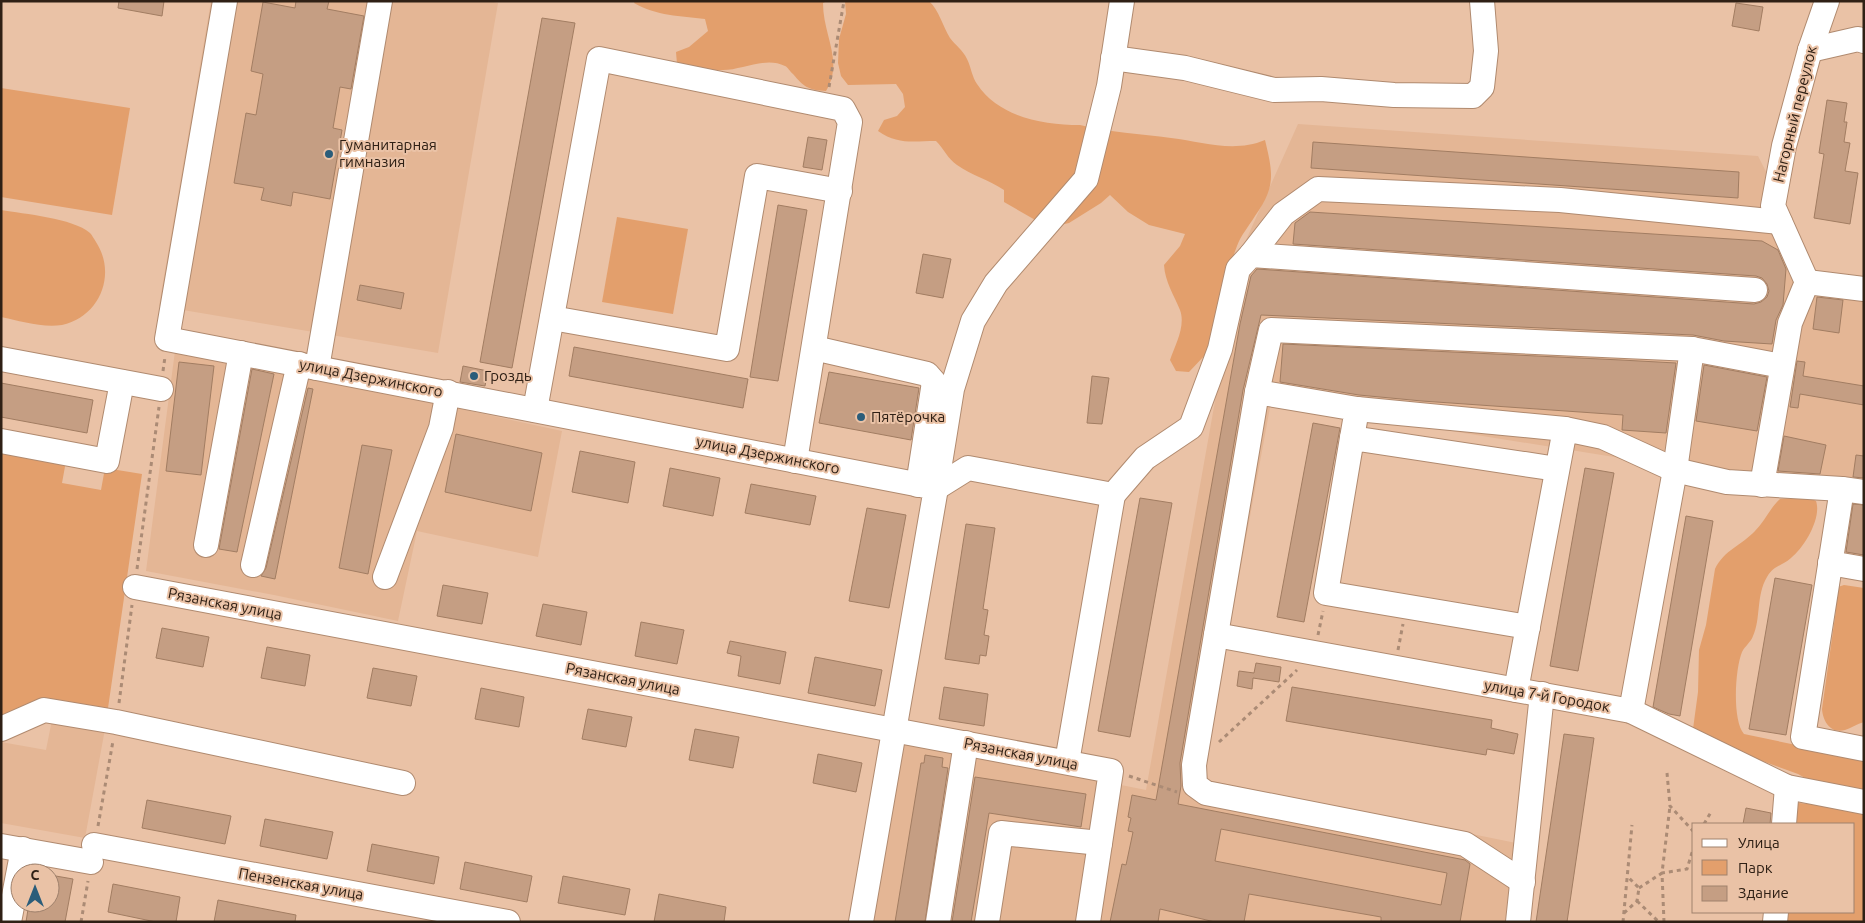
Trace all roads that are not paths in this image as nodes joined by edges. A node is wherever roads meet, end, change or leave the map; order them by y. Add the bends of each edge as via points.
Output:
1 (225, 1) edge
2 (380, 1) edge
3 (1122, 1) edge
4 (1482, 1) edge
5 (1827, 1) edge
6 (1864, 41) edge
7 (1810, 50) junction
8 (1114, 52) junction
9 (840, 191) junction
10 (1780, 222) junction
11 (1250, 255) junction
12 (1807, 282) junction
13 (1864, 289) edge
14 (1755, 290) dead end
15 (552, 318) junction
16 (814, 348) junction
17 (1692, 349) junction
18 (241, 353) junction
19 (1, 359) edge
20 (308, 366) junction
21 (1782, 366) junction
22 (122, 382) junction
23 (161, 389) road end
24 (448, 392) junction
25 (1257, 392) junction
26 (1357, 408) junction
27 (535, 410) junction
28 (1565, 429) junction
29 (1352, 438) junction
30 (1, 441) edge
31 (795, 461) junction
32 (1557, 469) junction
33 (1675, 470) junction
34 (1762, 484) junction
35 (927, 486) junction
36 (1853, 491) edge
37 (1113, 495) junction
38 (206, 545) dead end
39 (1830, 563) junction
40 (253, 565) dead end
41 (1864, 569) edge
42 (385, 577) dead end
43 (135, 587) road end
44 (1528, 627) junction
45 (1216, 635) junction
46 (1516, 690) junction
47 (1542, 694) junction
48 (1631, 711) junction
49 (1, 729) edge
50 (895, 730) junction
51 (966, 743) junction
52 (1864, 749) edge
53 (1067, 762) junction
54 (403, 783) dead end
55 (1787, 787) junction
56 (1864, 802) edge
57 (1784, 823) edge
58 (1100, 842) junction
59 (12, 848) edge
60 (1522, 882) junction
61 (9, 922) edge
62 (508, 922) edge
63 (860, 922) edge
64 (938, 922) edge
65 (987, 922) edge
66 (1088, 922) edge
67 (1518, 922) edge

1 - 18 street, улица Дзержинского via 167,339
2 - 20 street
3 - 8 street
4 - 8 street via 1486,51 1482,87 1473,96 1274,90
5 - 7 street, Нагорный переулок
6 - 7 street via 1858,39
7 - 10 street, Нагорный переулок via 1784,146 1773,206
8 - 35 street via 1086,180 996,283 973,321
9 - 15 street via 757,176 727,349
9 - 15 street via 850,122 843,109 599,59
9 - 16 street
10 - 11 street via 1560,200 1318,189 1283,214
10 - 12 street, Нагорный переулок
11 - 14 street
11 - 37 street via 1238,269 1220,349 1191,426 1145,458
12 - 13 street
12 - 21 street via 1790,322
15 - 27 street
16 - 31 street
16 - 35 street via 927,374 934,382
17 - 21 street
17 - 25 street via 1271,330
17 - 33 street
18 - 20 street, улица Дзержинского
18 - 38 street
19 - 22 street
20 - 24 street, улица Дзержинского
20 - 40 street
21 - 34 street
22 - 23 street
22 - 30 street via 107,461
24 - 27 street, улица Дзержинского
24 - 42 street via 441,428
25 - 26 street
25 - 45 street
26 - 28 street
26 - 29 street
27 - 31 street, улица Дзержинского
28 - 32 street
28 - 33 street via 1603,437
29 - 32 street
29 - 44 street via 1326,594
31 - 35 street, улица Дзержинского
32 - 44 street
33 - 34 street via 1727,482
33 - 48 street
34 - 36 street
35 - 37 street via 968,468
35 - 50 street
36 - 39 street
37 - 53 street
39 - 41 street
39 - 52 street via 1803,737
43 - 50 street, Рязанская улица
44 - 46 street
45 - 46 street, улица 7-й Городок
45 - 60 street via 1194,775 1206,793 1465,844
46 - 47 street, улица 7-й Городок
47 - 48 street, улица 7-й Городок
47 - 60 street
48 - 55 street, улица 7-й Городок
49 - 54 street via 44,710 116,722
50 - 51 street, Рязанская улица
50 - 63 street
51 - 53 street, Рязанская улица
51 - 64 street
53 - 58 street, Рязанская улица via 1111,771
55 - 56 street, улица 7-й Городок
55 - 57 street
58 - 65 street via 1001,833
58 - 66 street
59 - 61 street
59 - 62 street, Пензенская улица via 93,854
60 - 67 street

